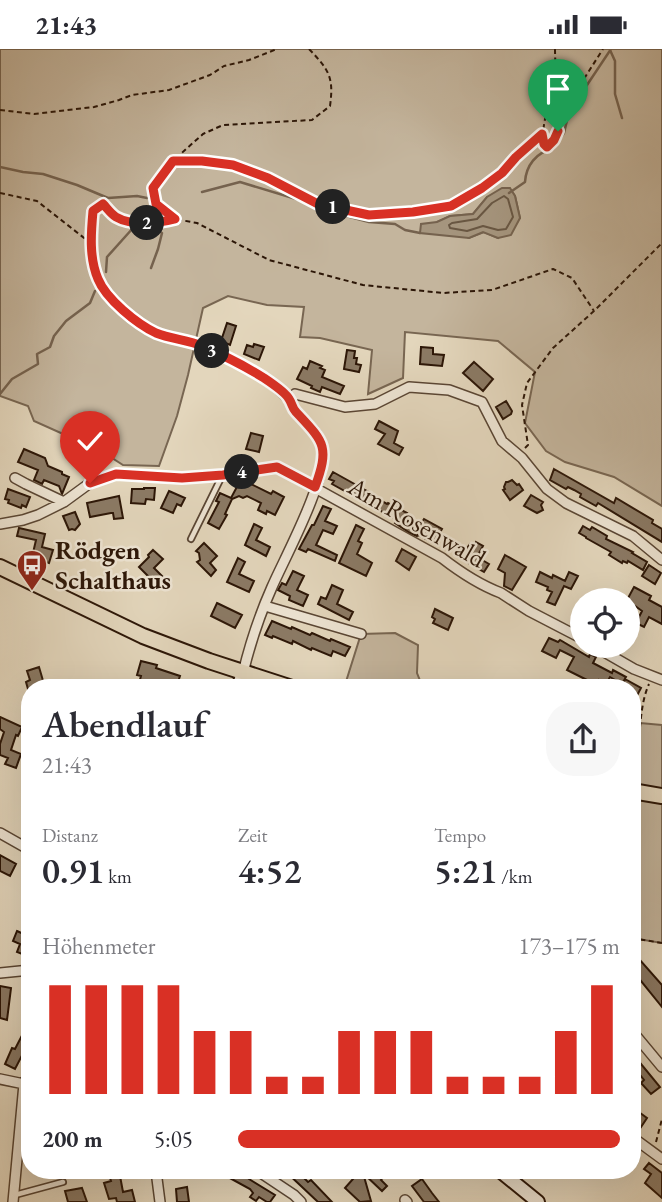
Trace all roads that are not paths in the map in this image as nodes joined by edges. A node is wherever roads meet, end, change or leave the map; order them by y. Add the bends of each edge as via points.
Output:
1 (200, 345) road end
2 (289, 399) junction
3 (223, 475) junction
4 (15, 478) dead end
5 (315, 487) junction
6 (64, 502) junction
7 (0, 524) edge
8 (191, 540) dead end
9 (662, 561) edge
10 (2, 571) edge
11 (265, 605) junction
12 (570, 633) edge
13 (361, 634) dead end
14 (615, 658) edge
15 (243, 673) junction
16 (657, 678) edge
17 (241, 679) edge
18 (263, 679) edge
19 (641, 792) edge
20 (662, 796) edge
21 (0, 833) edge
22 (21, 845) edge
23 (21, 970) edge
24 (0, 974) edge
25 (641, 1042) edge
26 (662, 1067) edge
27 (0, 1079) edge
28 (21, 1083) edge
29 (21, 1118) edge
30 (641, 1143) edge
31 (662, 1159) edge
32 (157, 1179) edge
33 (270, 1179) edge
34 (510, 1179) edge
35 (63, 1182) dead end
36 (14, 1198) edge
37 (160, 1202) edge
38 (301, 1202) edge
39 (538, 1202) edge

1 - 2 street via 264,378
2 - 5 street via 322,445 324,456
2 - 9 street via 303,395 345,407 375,404 409,387 449,390 482,402 502,440 547,489 633,537
3 - 5 street, Am Rosenwald via 277,467
3 - 6 street, Am Rosenwald via 116,474 90,483
3 - 8 lane
4 - 6 street
5 - 11 street
5 - 12 street, Am Rosenwald
6 - 7 street, Am Rosenwald via 23,520
10 - 15 main road via 143,636
11 - 13 street
11 - 15 street
14 - 16 street
15 - 17 main road
15 - 18 main road
19 - 20 main road
21 - 22 street
23 - 24 street
25 - 26 street
27 - 28 street
29 - 36 street
30 - 31 street
32 - 37 street
33 - 38 street
34 - 39 main road
35 - 36 lane

